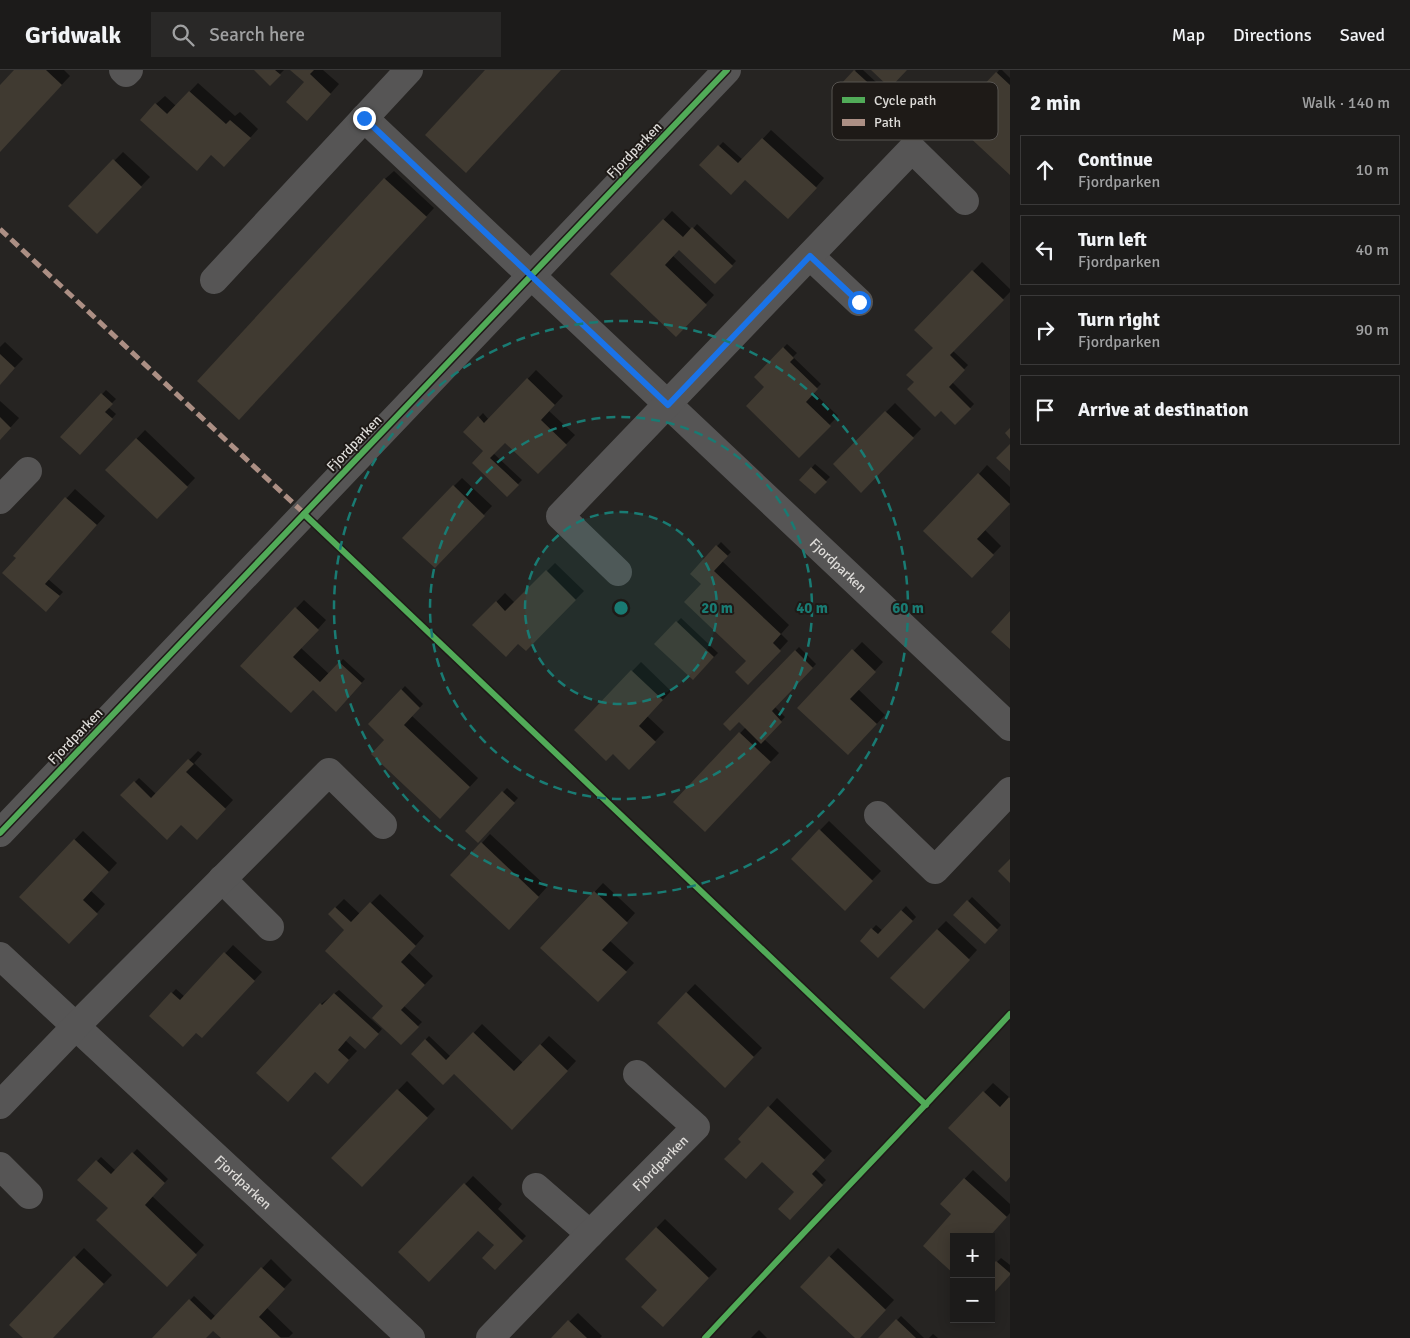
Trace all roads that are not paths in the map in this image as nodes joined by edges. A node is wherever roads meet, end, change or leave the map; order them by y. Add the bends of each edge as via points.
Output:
1 (123, 70) edge
2 (129, 70) edge
3 (409, 70) edge
4 (727, 70) edge
5 (364, 118) junction
6 (965, 201) dead end
7 (810, 256) junction
8 (531, 276) junction
9 (214, 280) dead end
10 (859, 302) dead end
11 (668, 405) junction
12 (28, 471) dead end
13 (0, 500) edge
14 (618, 572) dead end
15 (1010, 728) edge
16 (1010, 790) edge
17 (878, 816) dead end
18 (383, 825) dead end
19 (0, 833) edge
20 (222, 879) junction
21 (270, 927) dead end
22 (0, 956) edge
23 (76, 1026) junction
24 (638, 1074) dead end
25 (0, 1105) edge
26 (0, 1166) edge
27 (536, 1186) dead end
28 (29, 1195) dead end
29 (590, 1234) junction
30 (411, 1338) edge
31 (490, 1338) edge

1 - 2 street via 126,73
3 - 5 street
4 - 8 street, Fjordparken
5 - 8 street, Fjordparken
5 - 9 street
6 - 7 street via 912,149
7 - 10 street
7 - 11 street
8 - 11 street, Fjordparken
8 - 19 street, Fjordparken
11 - 14 street via 560,516
11 - 15 street, Fjordparken
12 - 13 street
16 - 17 street via 935,870
18 - 20 street via 329,772
20 - 21 street
20 - 23 street
22 - 23 street, Fjordparken
23 - 25 street
23 - 30 street, Fjordparken
24 - 29 street, Fjordparken via 696,1127
26 - 28 street
27 - 29 street
29 - 31 street, Fjordparken

